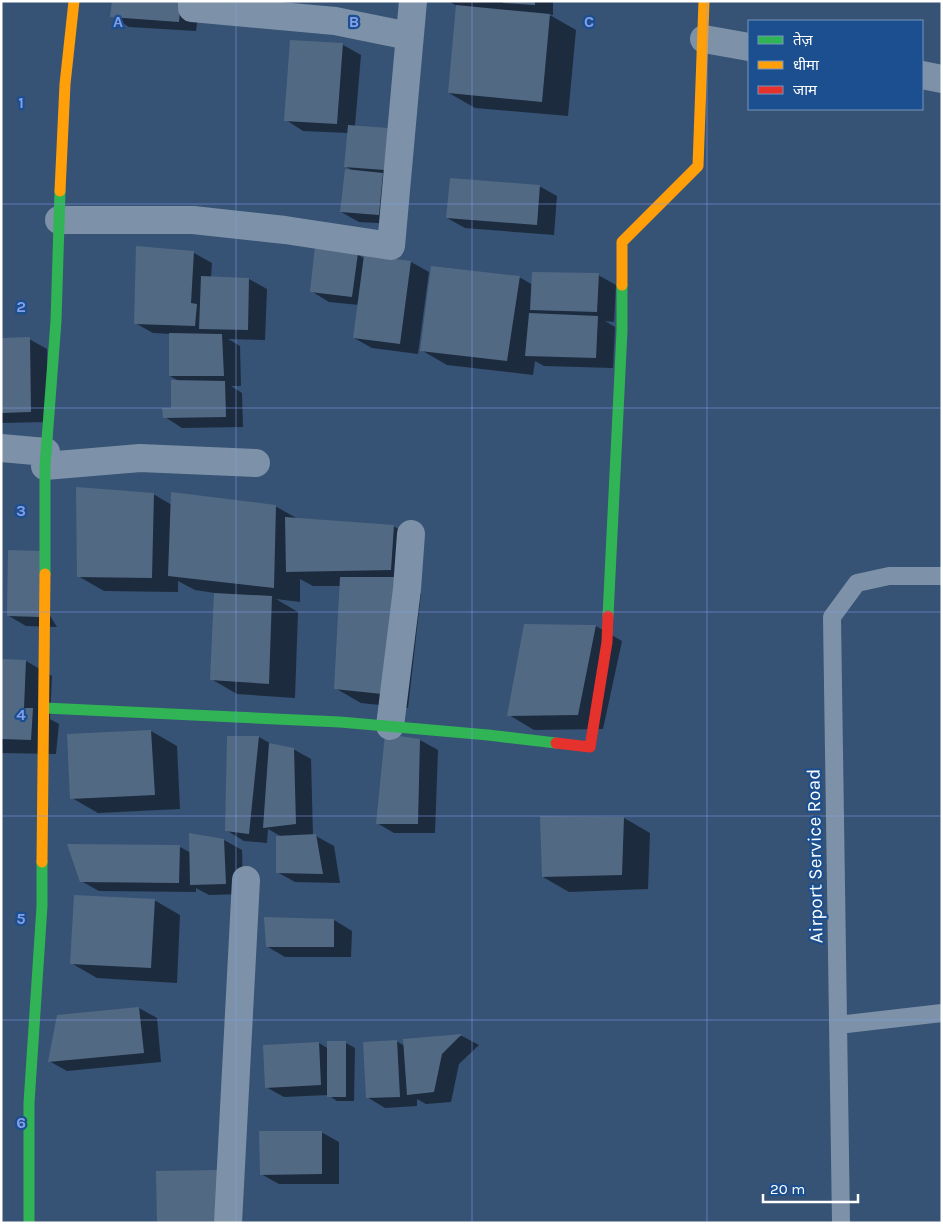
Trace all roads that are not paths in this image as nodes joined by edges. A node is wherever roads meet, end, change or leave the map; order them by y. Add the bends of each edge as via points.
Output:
1 (74, 1) edge
2 (192, 1) edge
3 (413, 1) edge
4 (704, 1) edge
5 (410, 36) junction
6 (704, 39) junction
7 (748, 47) edge
8 (923, 75) edge
9 (942, 79) edge
10 (59, 220) junction
11 (1, 448) edge
12 (46, 459) junction
13 (256, 463) dead end
14 (411, 534) dead end
15 (942, 576) edge
16 (44, 708) junction
17 (390, 726) junction
18 (246, 880) dead end
19 (942, 1013) edge
20 (838, 1025) junction
21 (29, 1223) edge
22 (228, 1223) edge
23 (841, 1223) edge

1 - 10 street via 65,84
2 - 5 street via 192,8 334,21
3 - 5 street
4 - 6 street
5 - 10 street via 391,246 193,220
6 - 7 street
6 - 17 street via 698,166 622,242 622,331 606,642 590,747
8 - 9 street
10 - 12 street
11 - 12 street
12 - 13 street via 140,458
12 - 16 street
14 - 17 street via 408,589
15 - 20 lane, Airport Service Road via 889,576 857,584 832,617
16 - 17 street
16 - 21 street via 42,906 29,1103
18 - 22 street
19 - 20 lane
20 - 23 lane, Airport Service Road

